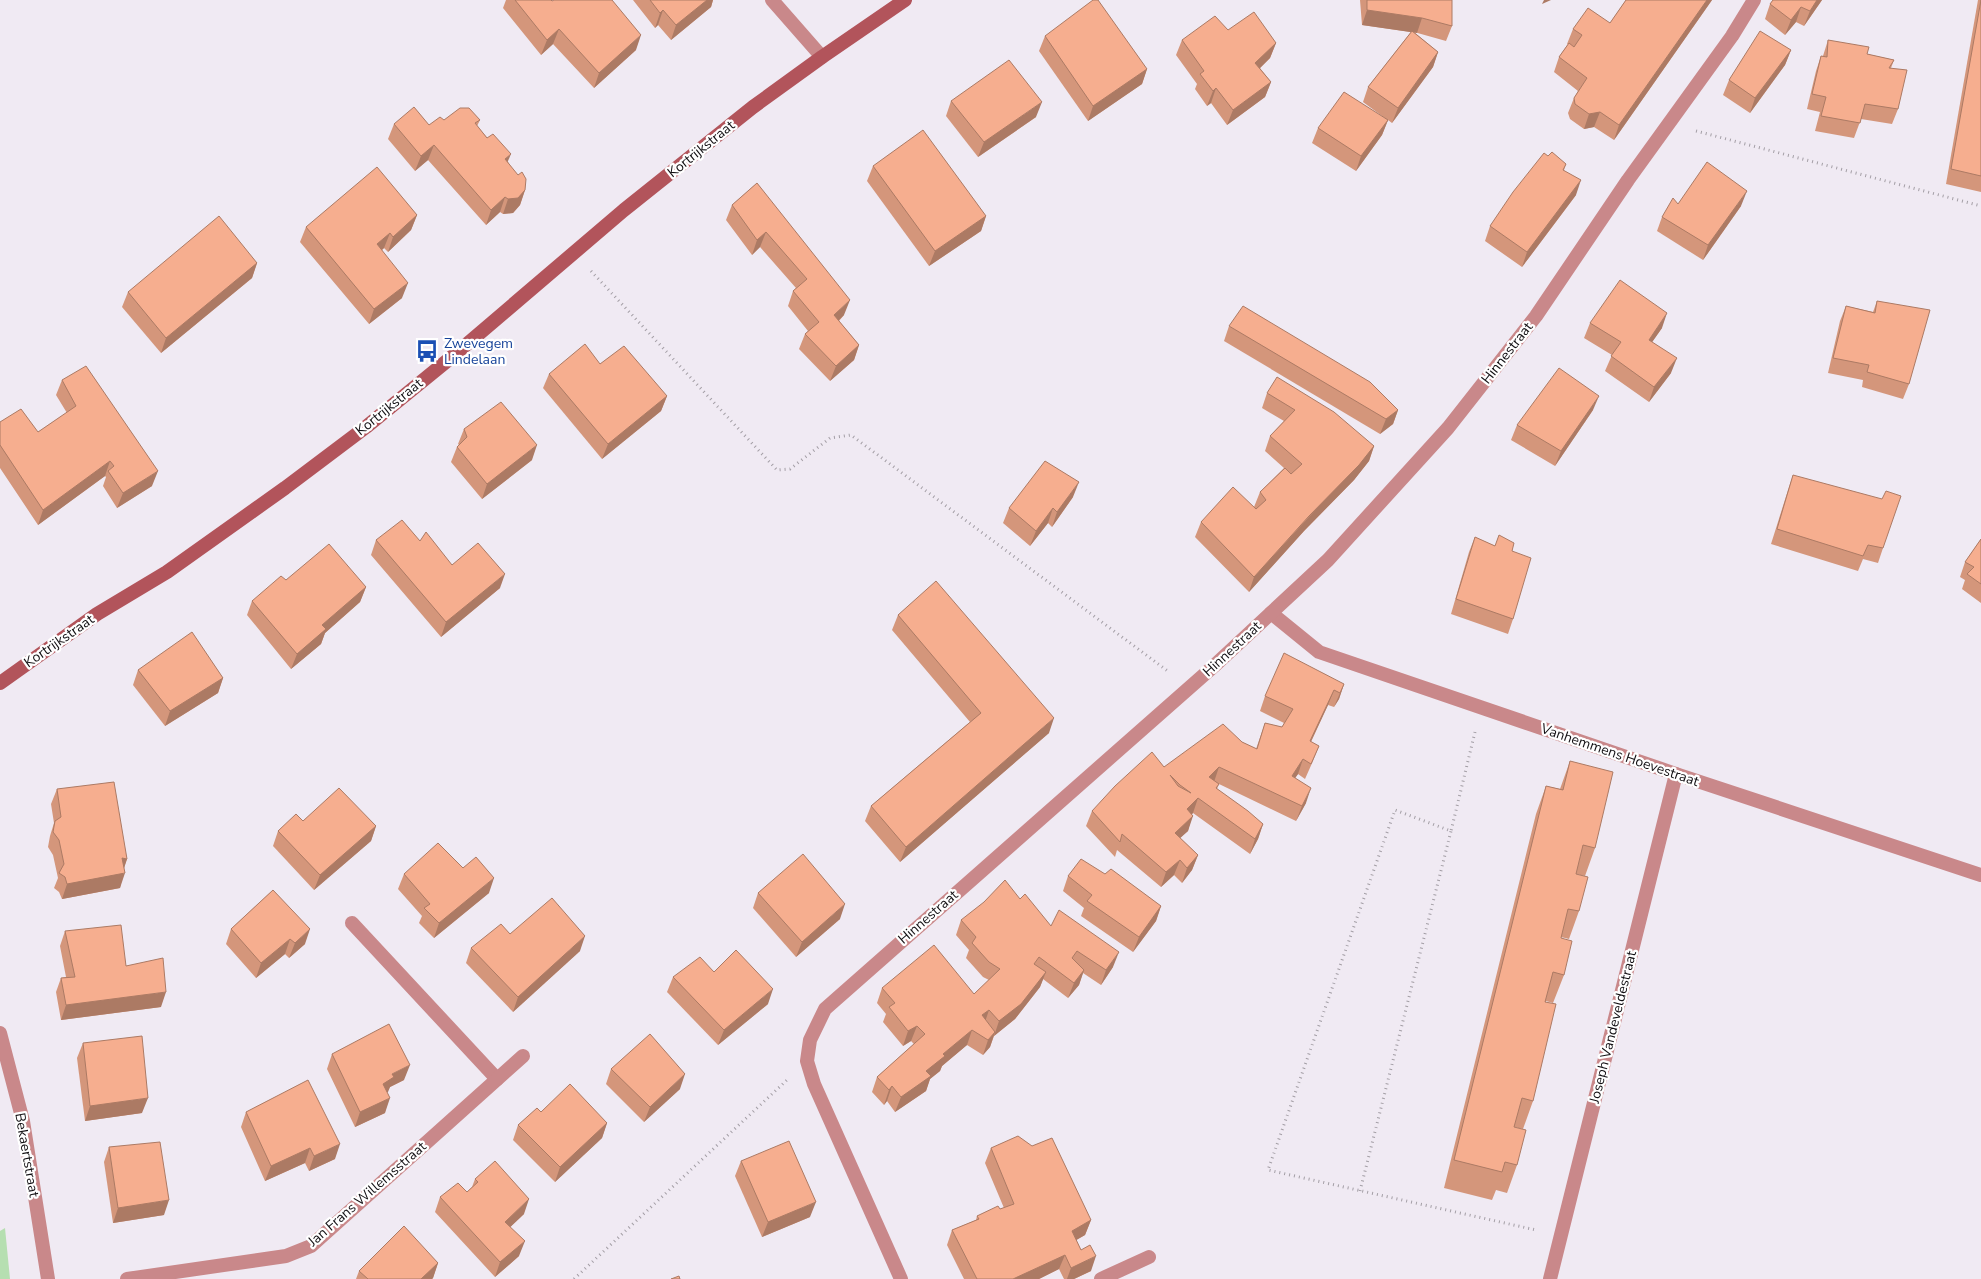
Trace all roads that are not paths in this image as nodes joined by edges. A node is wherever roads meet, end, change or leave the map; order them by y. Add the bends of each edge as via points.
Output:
1 (772, 0) edge
2 (905, 0) edge
3 (1754, 0) edge
4 (822, 57) junction
5 (1271, 613) junction
6 (0, 682) edge
7 (1676, 774) junction
8 (1981, 875) edge
9 (352, 923) dead end
10 (0, 1033) edge
11 (523, 1056) dead end
12 (497, 1079) junction
13 (1150, 1257) dead end
14 (48, 1279) edge
15 (127, 1279) edge
16 (901, 1279) edge
17 (1101, 1279) edge
18 (1550, 1279) edge

1 - 4 street
2 - 4 main road, Kortrijkstraat
3 - 5 street, Hinnestraat via 1536,316 1448,428 1328,560
4 - 6 main road, Kortrijkstraat via 753,107 624,210 366,427 167,572 97,614
5 - 7 street, Vanhemmens Hoevestraat via 1319,652
5 - 16 street, Hinnestraat via 824,1009 810,1040 807,1061 814,1084
7 - 8 street, Vanhemmens Hoevestraat
7 - 18 street, Joseph Vandeveldestraat
9 - 12 street
10 - 14 street, Bekaertstraat via 23,1121
11 - 12 street, Jan Frans Willemsstraat
12 - 15 street, Jan Frans Willemsstraat via 311,1246 286,1256
13 - 17 street

